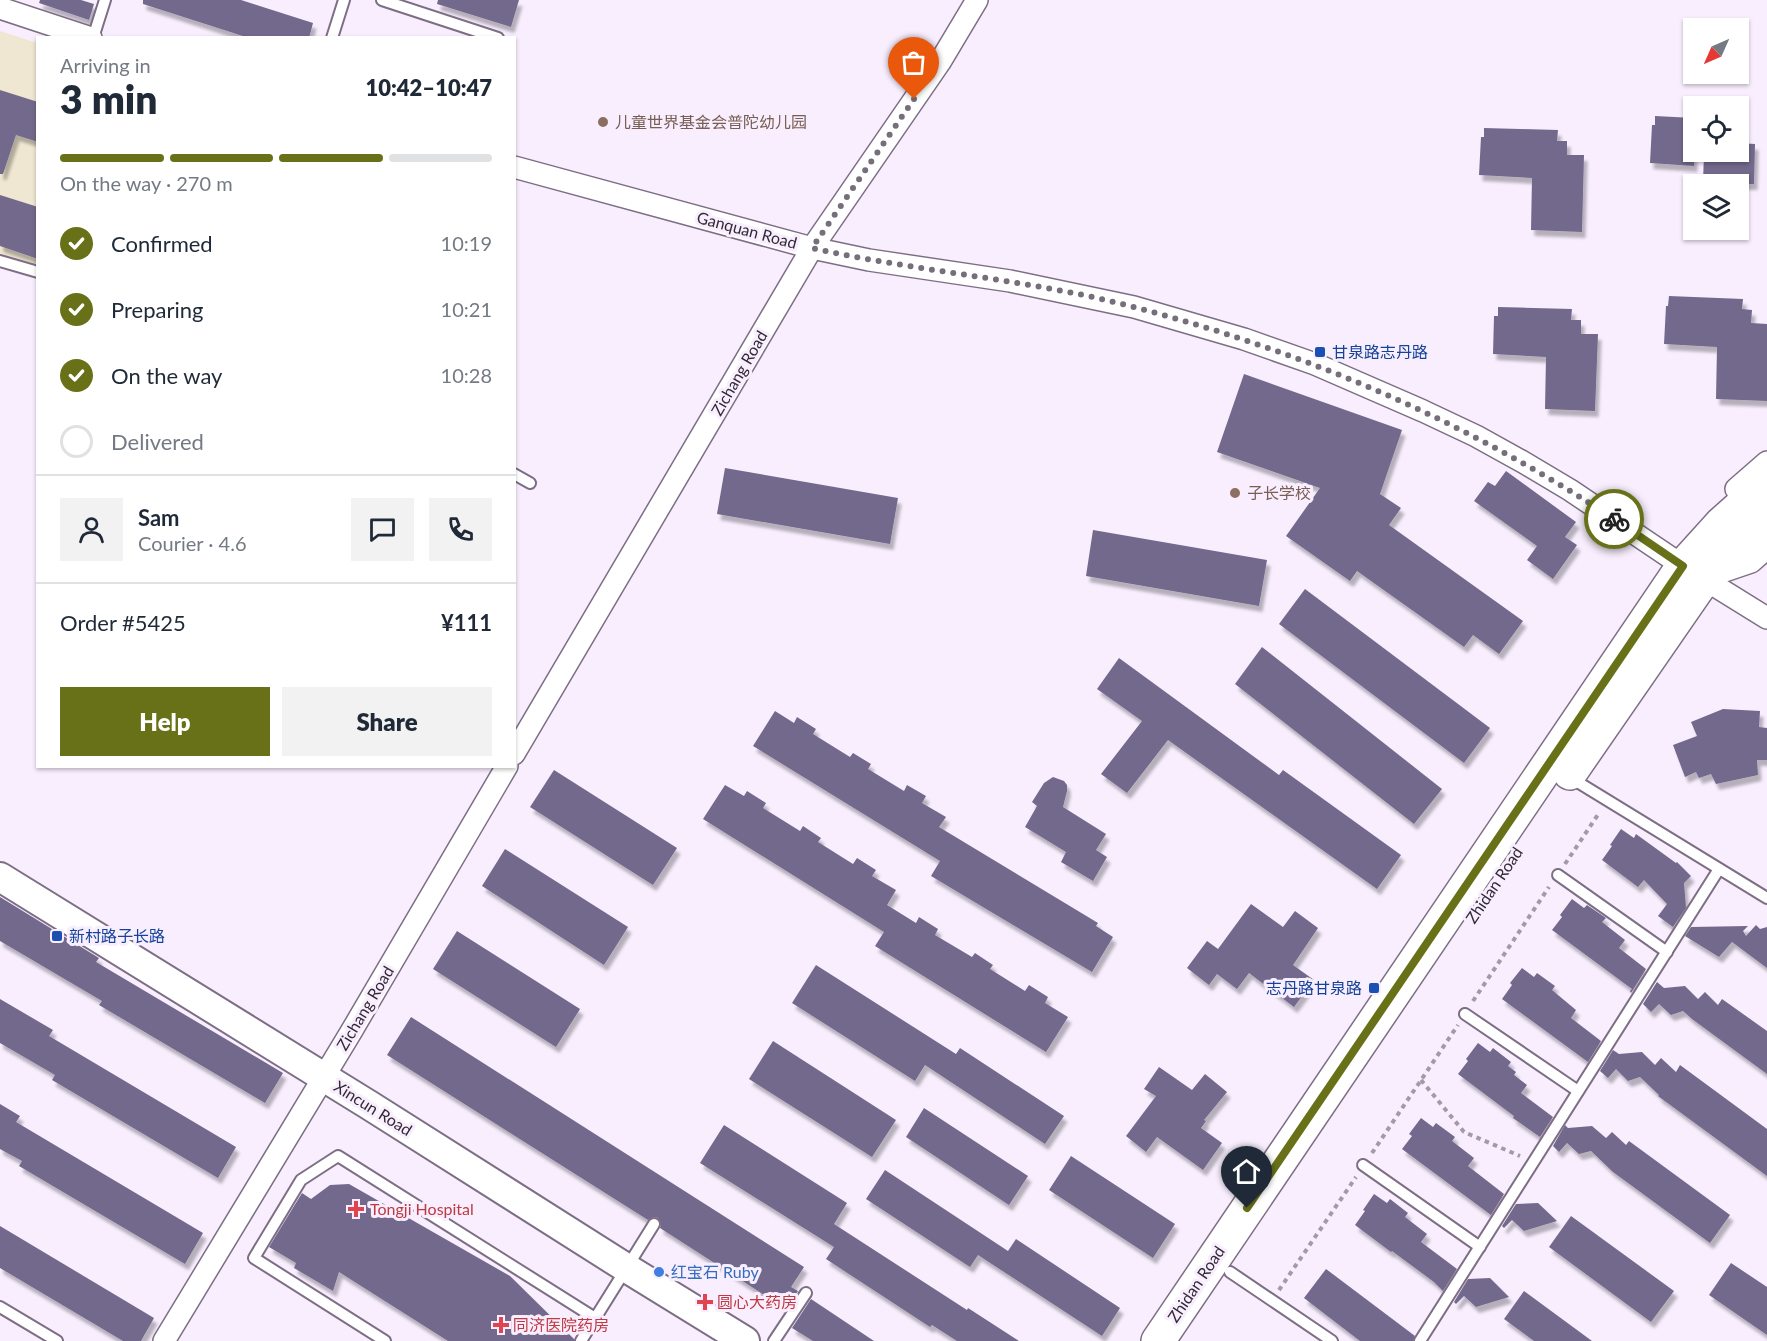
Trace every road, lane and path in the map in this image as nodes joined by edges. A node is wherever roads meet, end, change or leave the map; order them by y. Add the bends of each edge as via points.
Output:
1 (105, 0) edge
2 (344, 0) edge
3 (382, 0) edge
4 (977, 0) edge
5 (0, 8) edge
6 (86, 36) edge
7 (93, 36) edge
8 (333, 36) edge
9 (492, 36) edge
10 (516, 168) edge
11 (812, 248) junction
12 (0, 261) edge
13 (36, 271) edge
14 (1767, 462) edge
15 (516, 475) edge
16 (530, 483) dead end
17 (1767, 483) edge
18 (1767, 516) edge
19 (1767, 548) edge
20 (1694, 572) junction
21 (1767, 618) edge
22 (516, 751) edge
23 (506, 768) edge
24 (1568, 776) junction
25 (1608, 800) junction
26 (1719, 869) junction
27 (1558, 874) junction
28 (0, 877) edge
29 (1767, 898) edge
30 (1667, 952) junction
31 (1464, 1014) junction
32 (323, 1077) junction
33 (1421, 1080) junction
34 (1578, 1091) junction
35 (1534, 1162) junction
36 (1364, 1165) junction
37 (654, 1224) dead end
38 (1480, 1247) junction
39 (628, 1269) junction
40 (1230, 1272) junction
41 (806, 1293) dead end
42 (1272, 1300) junction
43 (0, 1307) edge
44 (596, 1318) junction
45 (57, 1341) edge
46 (164, 1341) edge
47 (385, 1341) edge
48 (581, 1341) edge
49 (745, 1341) edge
50 (774, 1341) edge
51 (1158, 1341) edge
52 (1183, 1341) edge
53 (1332, 1341) edge
54 (1420, 1341) edge

1 - 7 lane
2 - 8 lane
3 - 9 lane
4 - 11 street, Zichang Road via 940,62
5 - 6 street
10 - 11 street, Ganquan Road
11 - 20 street, Ganquan Road via 1134,306 1315,364 1476,436 1570,490
11 - 22 street, Zichang Road
12 - 13 lane
14 - 20 street, Zhidan Road via 1709,513
15 - 16 lane
17 - 20 main road via 1721,524
18 - 20 main road
19 - 20 street via 1751,562
20 - 21 street, Ganquan Road
20 - 24 main road, Zhidan Road
20 - 51 main road, Zhidan Road
23 - 32 street, Zichang Road
24 - 25 lane
24 - 40 main road, Zhidan Road
25 - 26 lane
25 - 27 path
26 - 29 lane
26 - 30 lane
27 - 30 lane
27 - 31 path
28 - 32 main road, Xincun Road
30 - 34 lane
31 - 33 path
31 - 34 lane
32 - 39 main road, Xincun Road
32 - 46 street, Zichang Road
33 - 35 path via 1464,1132
33 - 36 path
34 - 35 lane
35 - 38 lane
36 - 38 lane
36 - 42 path
37 - 39 lane
38 - 54 lane
39 - 44 lane
39 - 49 main road, Xincun Road
40 - 42 lane
40 - 52 main road, Zhidan Road
41 - 50 lane
42 - 53 lane
43 - 45 lane
44 - 47 lane via 338,1156 301,1180 254,1258
44 - 48 lane

